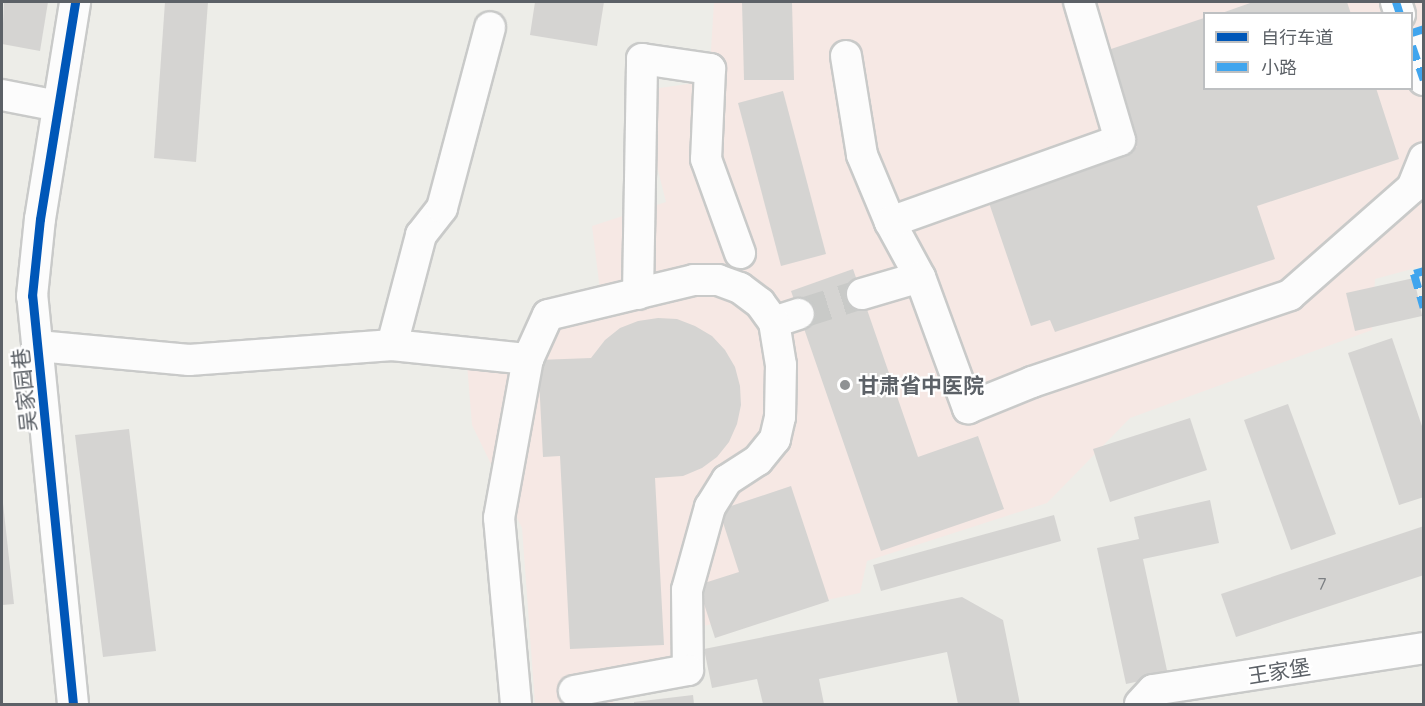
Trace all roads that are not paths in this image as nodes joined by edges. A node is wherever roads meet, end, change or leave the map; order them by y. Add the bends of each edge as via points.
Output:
1 (75, 2) edge
2 (1079, 2) edge
3 (490, 27) dead end
4 (1413, 49) edge
5 (846, 56) dead end
6 (1424, 80) edge
7 (2, 95) edge
8 (58, 106) junction
9 (1424, 158) edge
10 (890, 222) junction
11 (740, 253) dead end
12 (920, 277) junction
13 (638, 294) junction
14 (862, 294) tunnel mouth
15 (392, 345) junction
16 (38, 346) junction
17 (528, 359) junction
18 (1424, 648) edge
19 (574, 691) dead end
20 (73, 705) edge
21 (516, 705) edge
22 (1140, 705) edge

1 - 8 street, 吴家园巷
2 - 10 street via 1120,140
3 - 15 street via 442,208 421,235
4 - 6 street
5 - 10 street via 862,156
7 - 8 street
8 - 16 street, 吴家园巷 via 32,296
9 - 12 street via 1412,188 1290,295 1032,382 968,408
10 - 12 street
11 - 13 street via 706,159 710,69 642,59
12 - 14 street
13 - 17 street via 548,315
13 - 19 street via 694,280 718,280 740,288 787,318 780,417 775,439 758,460 727,480 710,507 687,590 688,670
15 - 16 street via 189,360
15 - 17 street
16 - 20 street, 吴家园巷
17 - 21 street via 499,518
18 - 22 street, 王家堡 via 1153,690

